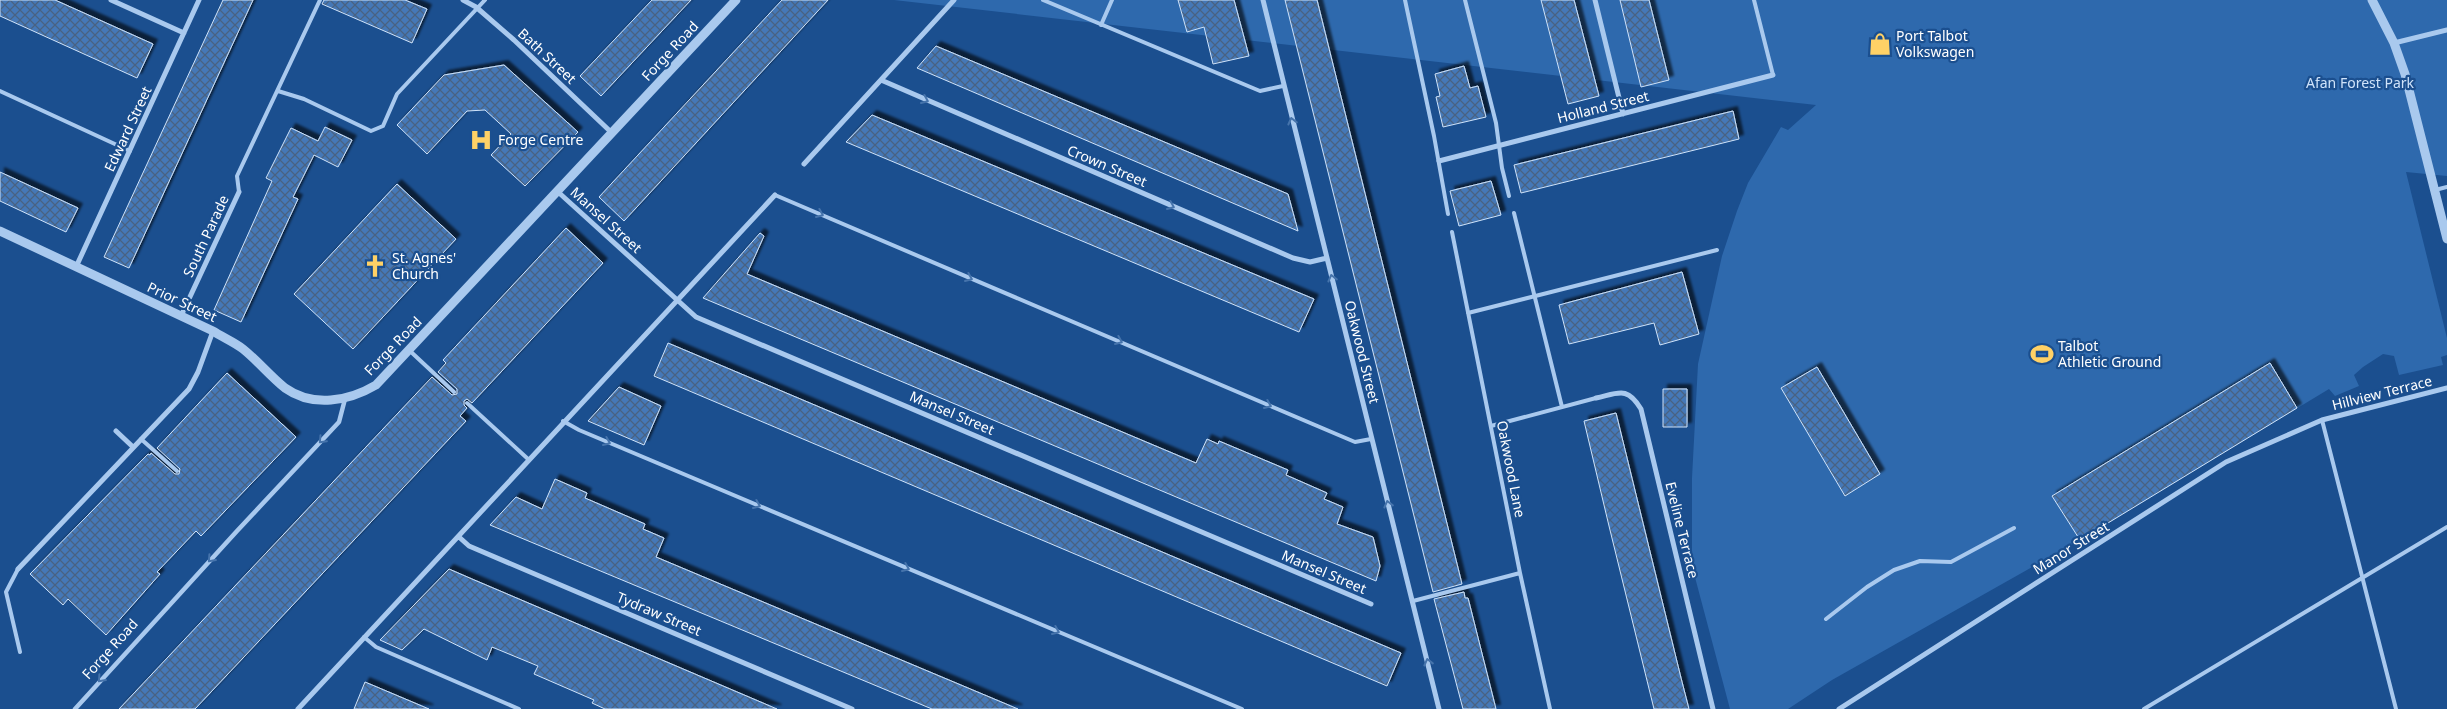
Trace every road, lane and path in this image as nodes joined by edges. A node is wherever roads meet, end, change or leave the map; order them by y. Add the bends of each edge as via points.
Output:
1 (111, 0) edge
2 (199, 0) edge
3 (320, 0) edge
4 (462, 0) edge
5 (485, 0) edge
6 (736, 0) edge
7 (954, 0) edge
8 (1043, 0) edge
9 (1112, 0) edge
10 (1263, 0) edge
11 (1404, 0) edge
12 (1465, 0) edge
13 (1595, 0) edge
14 (1754, 0) edge
15 (2372, 0) edge
16 (476, 7) junction
17 (1101, 26) junction
18 (2447, 30) edge
19 (184, 33) junction
20 (2394, 43) junction
21 (1773, 75) joint
22 (881, 80) junction
23 (1283, 86) junction
24 (0, 91) edge
25 (278, 91) junction
26 (1623, 114) junction
27 (612, 133) junction
28 (1499, 145) junction
29 (130, 151) junction
30 (1439, 161) junction
31 (804, 164) dead end
32 (2447, 187) edge
33 (2435, 190) junction
34 (557, 191) junction
35 (238, 192) joint
36 (775, 195) joint
37 (1509, 196) dead end
38 (1514, 213) dead end
39 (1448, 214) dead end
40 (0, 231) edge
41 (1452, 232) dead end
42 (2447, 239) edge
43 (1717, 250) dead end
44 (1327, 258) junction
45 (76, 267) junction
46 (1534, 296) junction
47 (676, 300) junction
48 (1468, 313) junction
49 (180, 317) junction
50 (212, 331) junction
51 (409, 350) junction
52 (2447, 388) edge
53 (454, 392) dead end
54 (1596, 398) joint
55 (344, 399) junction
56 (466, 403) dead end
57 (1562, 407) junction
58 (2322, 420) junction
59 (563, 421) junction
60 (1491, 426) junction
61 (116, 431) dead end
62 (141, 439) junction
63 (1372, 439) junction
64 (133, 447) junction
65 (528, 459) junction
66 (177, 471) dead end
67 (2014, 528) dead end
68 (2447, 528) edge
69 (459, 537) junction
70 (18, 569) joint
71 (1520, 573) junction
72 (2364, 578) junction
73 (1413, 601) junction
74 (1371, 604) dead end
75 (1826, 619) dead end
76 (364, 637) junction
77 (20, 652) dead end
78 (75, 709) edge
79 (298, 709) edge
80 (518, 709) edge
81 (852, 709) edge
82 (1242, 709) edge
83 (1439, 709) edge
84 (1550, 709) edge
85 (1713, 709) edge
86 (1839, 709) edge
87 (2144, 709) edge
88 (2396, 709) edge

1 - 19 street
2 - 19 street, Edward Street
3 - 25 lane
4 - 16 street, Bath Street
5 - 16 lane
6 - 27 street, Forge Road
7 - 22 street
8 - 17 lane
9 - 17 lane
10 - 23 street, Oakwood Street
11 - 30 lane
12 - 28 lane
13 - 26 street
14 - 21 lane
15 - 20 street
16 - 25 lane via 397,94 383,126 377,129 371,131 304,99
16 - 27 street, Bath Street
17 - 23 lane via 1260,91
18 - 20 street
19 - 29 street, Edward Street
20 - 33 street via 2406,74
21 - 26 street, Holland Street
22 - 31 street
22 -> 44 street, Crown Street via 1293,258 1310,262
44 -> 23 street, Oakwood Street
24 - 29 lane
25 - 35 lane via 237,176
26 - 28 street, Holland Street
27 - 34 street, Forge Road
28 - 30 street, Holland Street
28 - 37 lane
29 - 45 street, Edward Street
30 - 39 lane
32 - 33 lane
33 - 42 street
34 - 47 street, Mansel Street
34 - 51 street, Forge Road
35 - 49 street, South Parade
36 - 47 street
36 -> 63 lane via 1355,442
38 - 46 lane
40 - 45 street, Prior Street
41 - 48 lane, Oakwood Lane
43 - 46 lane
63 -> 44 street, Oakwood Street
45 - 49 street, Prior Street
46 - 48 lane
46 - 57 lane
47 - 59 street
47 - 74 street, Mansel Street via 696,317
48 - 60 lane, Oakwood Lane
49 - 50 street, Prior Street
50 - 55 street, Prior Street via 242,348 287,389 320,401
50 - 62 street via 198,372 188,389
51 - 53 lane
51 - 55 street, Forge Road via 376,385
52 - 58 street, Hillview Terrace
54 - 57 lane
54 - 85 street, Eveline Terrace via 1622,392 1633,396 1641,409
55 -> 78 street, Forge Road via 339,422
56 - 65 lane
57 - 60 lane
58 - 72 lane
58 - 86 street, Manor Street via 2226,462
59 - 65 street
59 -> 82 lane
60 - 71 lane, Oakwood Lane
61 - 64 street
62 - 64 street
62 - 66 lane
73 -> 63 street, Oakwood Street
64 - 70 street
65 - 69 street
67 - 75 lane via 1951,562 1920,561 1894,570
68 - 72 lane
69 - 76 street
69 - 81 street, Tydraw Street via 469,546
70 - 77 lane via 6,592
71 - 73 lane
71 - 84 lane, Oakwood Lane
72 - 87 lane
72 - 88 lane
83 -> 73 street, Oakwood Street
76 - 79 street
76 - 80 lane via 376,647

